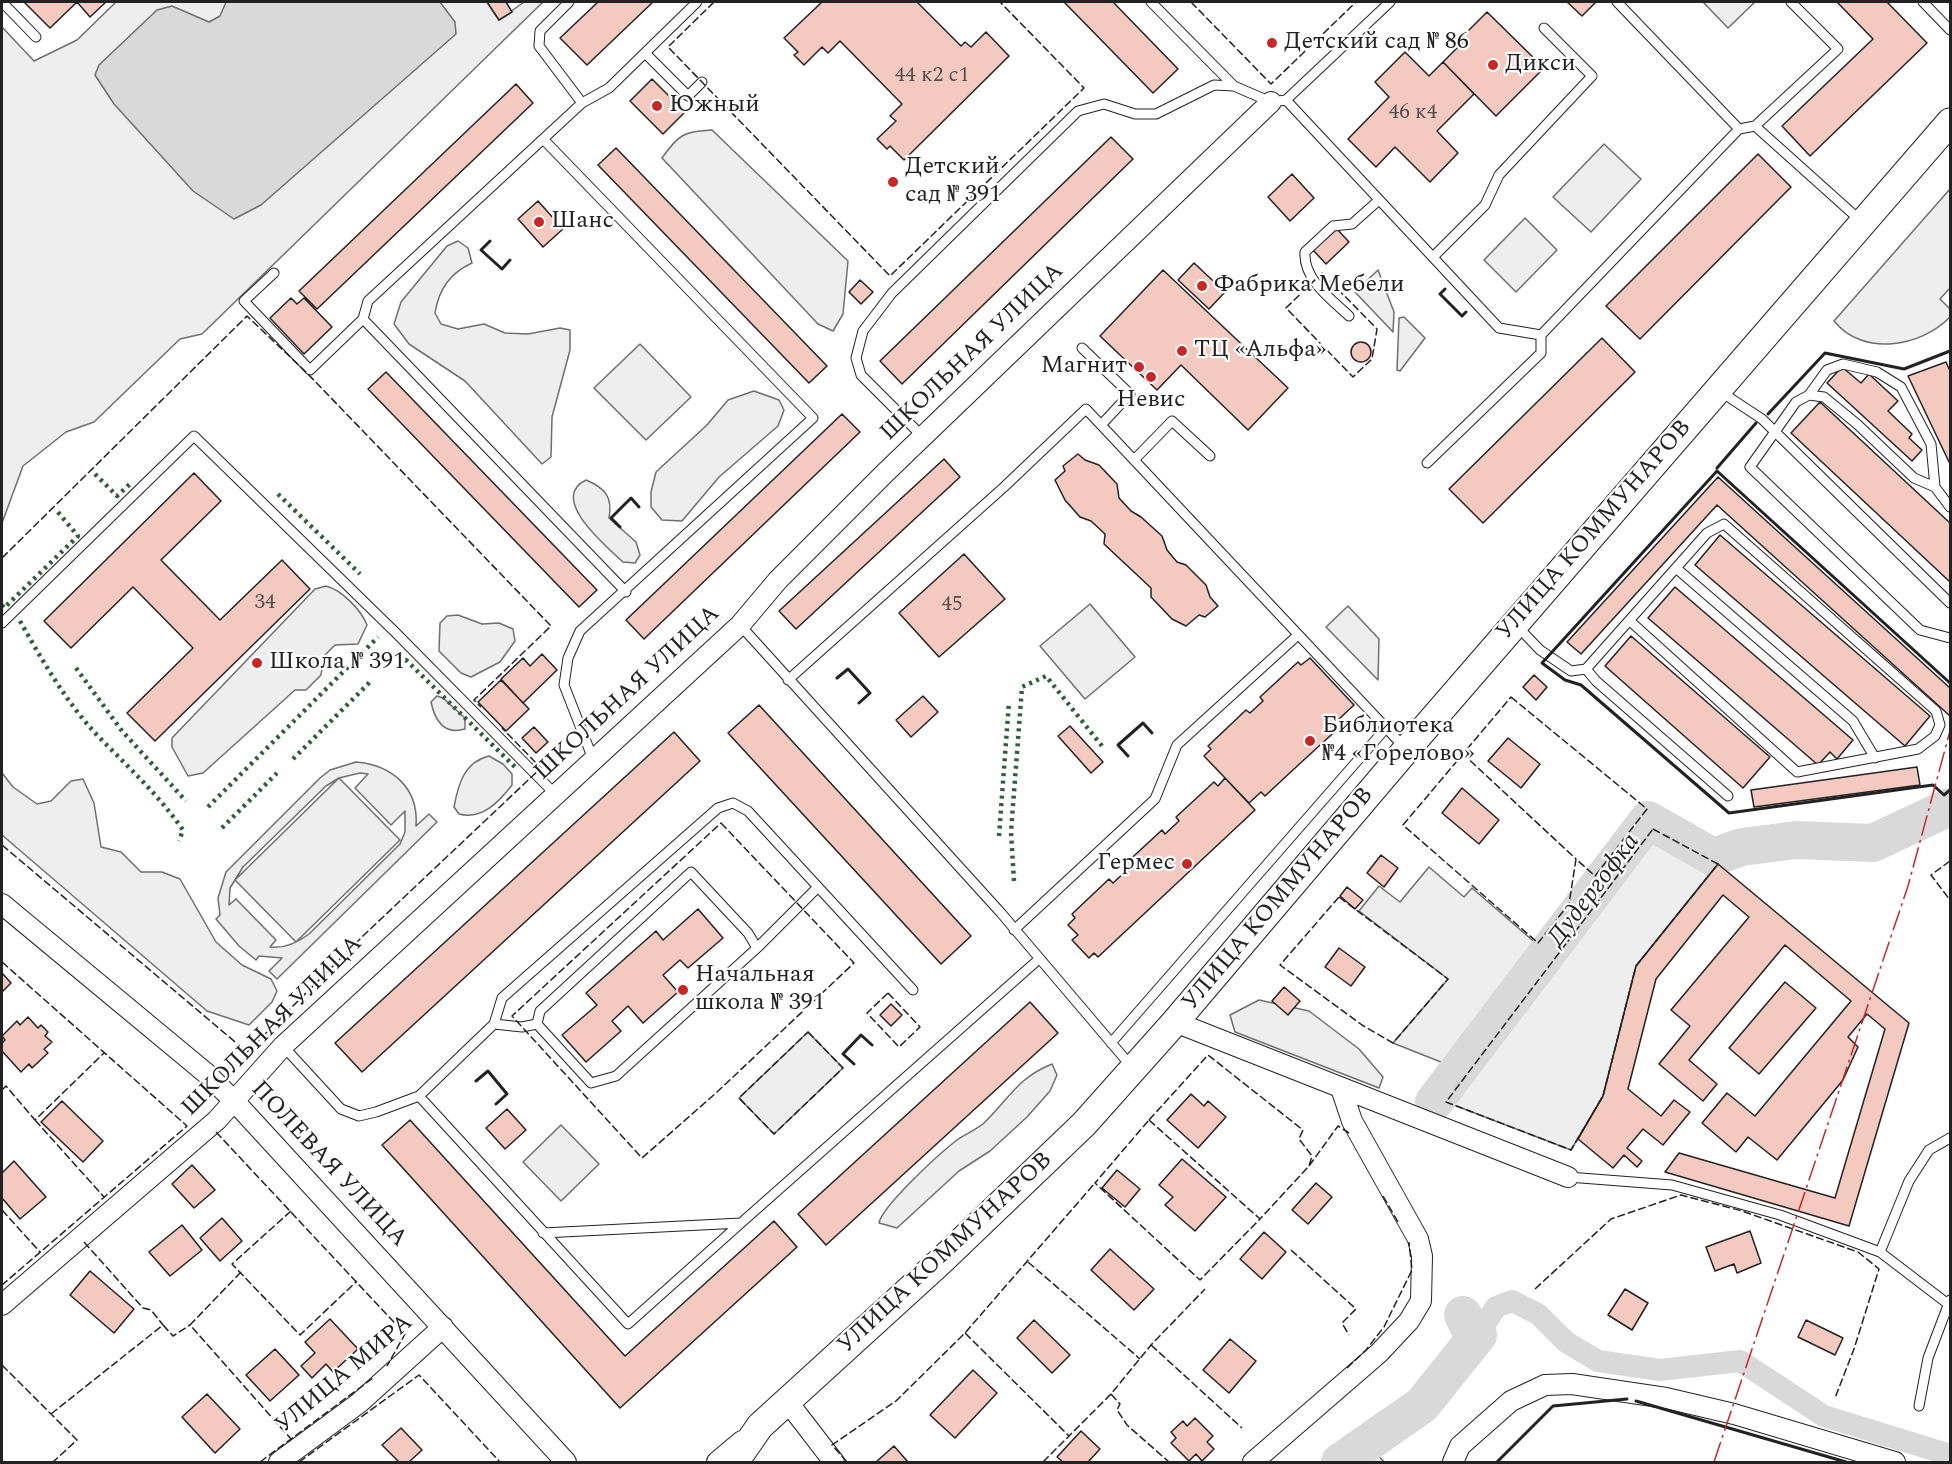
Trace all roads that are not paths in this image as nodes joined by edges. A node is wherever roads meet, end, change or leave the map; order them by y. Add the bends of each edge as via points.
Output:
1 (2, 2) edge
2 (569, 2) edge
3 (697, 2) edge
4 (1151, 2) edge
5 (1390, 2) edge
6 (1617, 2) edge
7 (1791, 2) edge
8 (1923, 2) edge
9 (1544, 28) dead end
10 (1950, 30) edge
11 (36, 37) dead end
12 (645, 53) junction
13 (702, 82) dead end
14 (1234, 86) junction
15 (1278, 101) junction
16 (582, 103) junction
17 (1950, 122) edge
18 (1755, 126) junction
19 (1739, 129) junction
20 (543, 139) junction
21 (1379, 200) junction
22 (1863, 222) junction
23 (1434, 256) junction
24 (274, 273) dead end
25 (1348, 316) dead end
26 (363, 319) junction
27 (1540, 335) junction
28 (1082, 348) dead end
29 (1718, 390) junction
30 (1809, 395) junction
31 (1101, 425) junction
32 (1773, 431) junction
33 (922, 436) junction
34 (1210, 456) dead end
35 (1134, 460) junction
36 (1428, 463) dead end
37 (1935, 487) junction
38 (1950, 507) edge
39 (1676, 568) junction
40 (626, 592) junction
41 (1950, 603) edge
42 (1629, 621) junction
43 (2, 622) edge
44 (1515, 624) junction
45 (741, 626) junction
46 (1298, 635) junction
47 (1950, 638) edge
48 (1586, 669) junction
49 (788, 680) junction
50 (1386, 728) junction
51 (1407, 750) junction
52 (1875, 758) junction
53 (594, 761) junction
54 (556, 795) junction
55 (1728, 796) dead end
56 (817, 888) junction
57 (2, 904) edge
58 (1014, 930) junction
59 (757, 948) junction
60 (1039, 959) junction
61 (913, 990) dead end
62 (1175, 1022) junction
63 (494, 1024) junction
64 (537, 1024) junction
65 (1111, 1043) junction
66 (283, 1046) junction
67 (1133, 1068) junction
68 (1341, 1088) junction
69 (419, 1096) junction
70 (235, 1101) junction
71 (1950, 1138) edge
72 (1568, 1177) joint
73 (741, 1223) junction
74 (543, 1233) junction
75 (1880, 1252) junction
76 (1949, 1302) edge
77 (2, 1305) edge
78 (443, 1327) junction
79 (788, 1401) junction
80 (1919, 1406) dead end
81 (760, 1426) junction
82 (279, 1462) edge
83 (566, 1462) edge
84 (717, 1462) edge
85 (735, 1462) edge
86 (834, 1462) edge
87 (1253, 1462) edge
88 (1453, 1462) edge
89 (1895, 1462) edge

1 - 11 lane
2 - 16 lane via 540,31 539,46
3 - 12 lane
4 - 14 lane
5 - 15 lane
6 - 19 lane
7 - 18 lane via 1838,49
8 - 10 lane
9 - 23 lane via 1592,76 1499,175 1485,205
12 - 13 lane via 688,96
12 - 16 lane via 609,88
14 - 15 lane
14 - 33 lane via 1214,85 1156,114 1135,114 1104,104 1078,111 892,293 863,331 856,358 861,375
15 - 21 lane
15 - 33 street, ШКОЛЬНАЯ УЛИЦА
16 - 20 lane
17 - 22 street, УЛИЦА КОММУНАРОВ
18 - 19 lane
18 - 22 lane
19 - 27 lane
20 - 26 lane via 368,301
20 - 40 lane via 813,418
21 - 23 lane
21 - 25 lane via 1352,224 1333,226 1305,252 1314,281
22 - 29 street, УЛИЦА КОММУНАРОВ
23 - 27 lane via 1499,328
24 - 26 lane via 244,301 310,370
26 - 40 lane
27 - 36 lane via 1540,353
28 - 31 lane via 1130,394
29 - 32 lane
29 - 44 street, УЛИЦА КОММУНАРОВ
30 - 32 lane via 1796,402
30 - 37 lane via 1824,397 1834,404 1914,478
30 - 37 lane via 1827,370 1843,364 1877,372 1901,387 1931,444
31 - 35 lane
31 - 49 lane via 1086,409
32 - 41 lane
32 - 47 lane via 1750,467 1920,630
33 - 45 street, ШКОЛЬНАЯ УЛИЦА via 778,580
34 - 35 lane via 1172,421
35 - 46 lane
37 - 38 lane
39 - 42 lane
39 - 52 lane via 1853,721
39 - 52 lane via 1707,533 1724,524 1936,711 1940,725 1935,736 1918,749
40 - 53 lane via 580,631 568,658 564,685
42 - 48 lane
42 - 52 lane via 1797,772
43 - 54 lane via 194,436
44 - 48 lane via 1540,650 1571,671
44 - 51 street, УЛИЦА КОММУНАРОВ
45 - 49 lane
45 - 53 street, ШКОЛЬНАЯ УЛИЦА
46 - 50 lane
46 - 58 lane via 1177,745 1155,799
48 - 55 lane
49 - 58 lane
50 - 51 lane
50 - 65 lane
51 - 62 street, УЛИЦА КОММУНАРОВ
53 - 54 street, ШКОЛЬНАЯ УЛИЦА
54 - 66 street, ШКОЛЬНАЯ УЛИЦА
56 - 59 lane
56 - 61 lane
56 - 63 lane via 748,811 733,803 718,808 502,998
57 - 70 street, ПОЛЕВАЯ УЛИЦА
58 - 60 lane
59 - 64 lane via 616,1076 591,1083
59 - 64 lane via 748,933 691,872 540,1011
60 - 65 lane
60 - 73 lane
62 - 67 street, УЛИЦА КОММУНАРОВ
62 - 68 street
63 - 64 lane
63 - 69 lane
65 - 67 lane
66 - 69 lane via 341,1109 358,1116
66 - 70 street, ШКОЛЬНАЯ УЛИЦА
67 - 79 street, УЛИЦА КОММУНАРОВ via 1084,1124
68 - 72 street
68 - 87 street via 1352,1121 1418,1239 1421,1301 1409,1321 1379,1353
69 - 74 lane
70 - 77 street, ШКОЛЬНАЯ УЛИЦА via 208,1129
70 - 78 street, ПОЛЕВАЯ УЛИЦА
71 - 75 lane via 1929,1150 1909,1181
72 - 75 lane via 1672,1185 1780,1215
73 - 74 lane
73 - 74 lane via 628,1324
75 - 76 lane
76 - 80 lane via 1928,1358
78 - 82 street, УЛИЦА МИРА via 359,1403
78 - 83 street, ПОЛЕВАЯ УЛИЦА
79 - 81 street, УЛИЦА КОММУНАРОВ
79 - 86 street
81 - 84 street, УЛИЦА КОММУНАРОВ
81 - 85 street, УЛИЦА КОММУНАРОВ
88 - 89 street via 1460,1446 1511,1401 1545,1385 1572,1384 1666,1398 1734,1414

